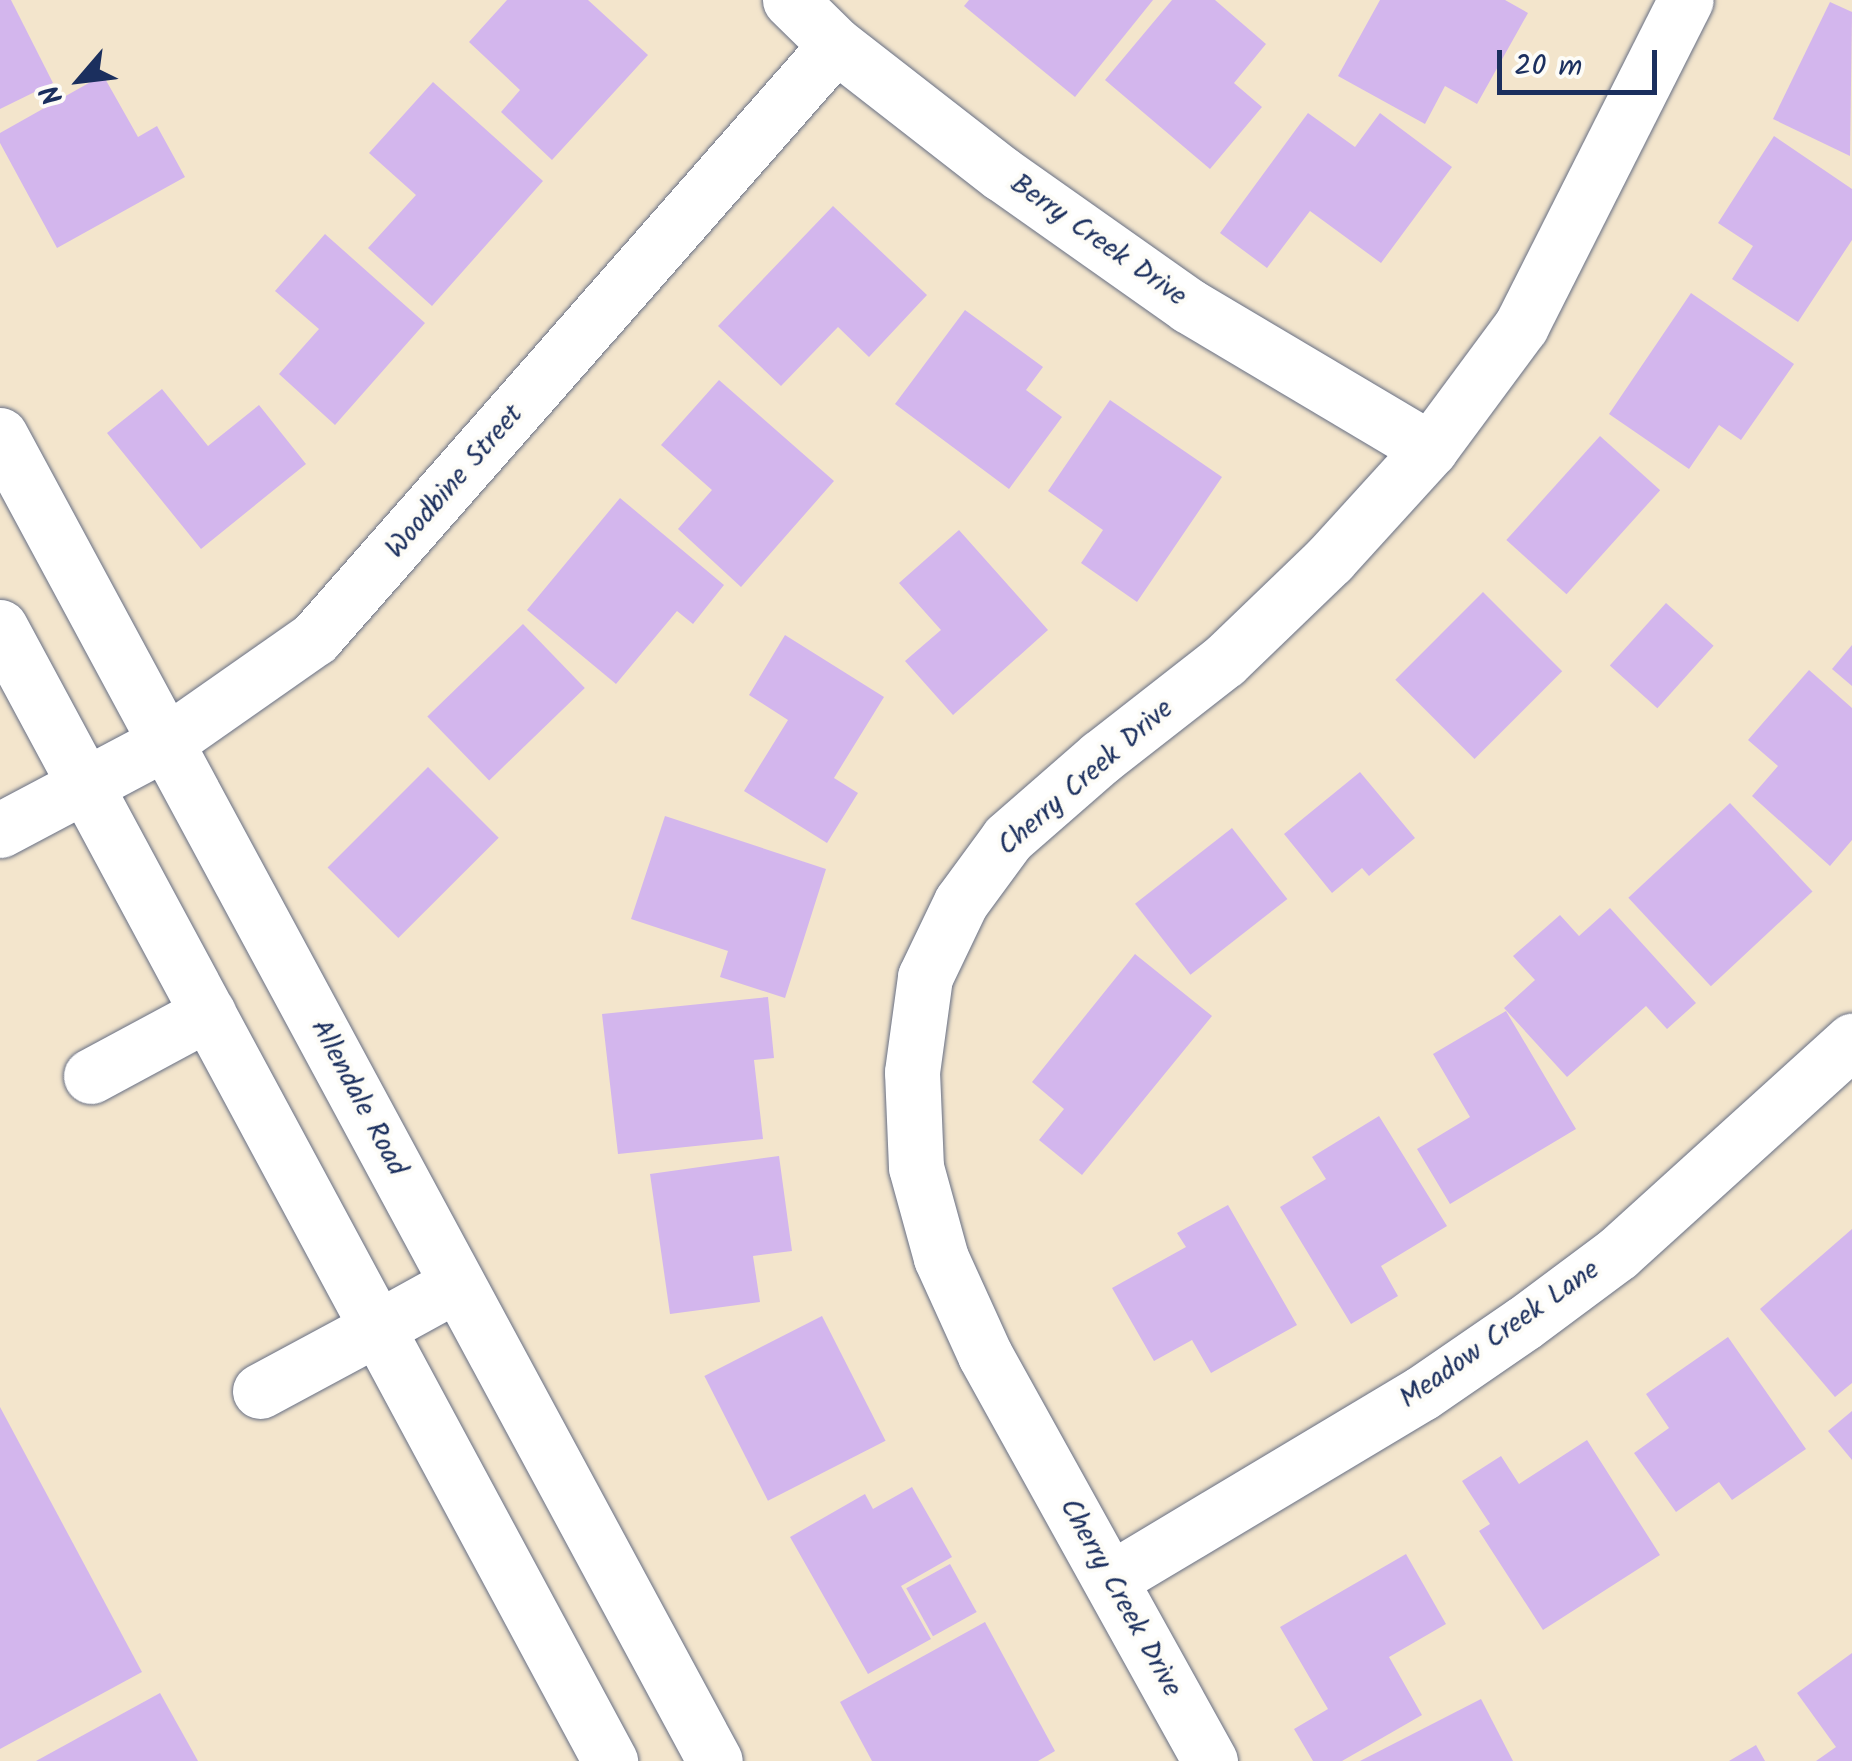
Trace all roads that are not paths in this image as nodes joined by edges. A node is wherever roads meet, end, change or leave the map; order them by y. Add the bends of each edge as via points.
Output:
1 (790, 0) edge
2 (1686, 0) edge
3 (836, 45) junction
4 (0, 435) edge
5 (1430, 449) junction
6 (0, 627) edge
7 (168, 741) junction
8 (86, 783) junction
9 (0, 830) edge
10 (208, 1013) junction
11 (1852, 1041) edge
12 (91, 1076) dead end
13 (457, 1284) junction
14 (377, 1328) junction
15 (260, 1391) dead end
16 (1110, 1579) junction
17 (610, 1761) edge
18 (715, 1761) edge
19 (1210, 1761) edge

1 - 3 street, Berry Creek Drive
2 - 5 street, Cherry Creek Drive via 1520,326
3 - 5 street, Berry Creek Drive via 1002,174 1189,306
3 - 7 street, Woodbine Street via 350,602 315,638
4 - 7 street, Allendale Road
5 - 16 street, Cherry Creek Drive via 1224,661 1008,838 961,902 925,977 912,1072 916,1166 940,1258 985,1355
6 - 8 street
7 - 8 street, Woodbine Street
7 - 13 street, Allendale Road
8 - 9 street, Woodbine Street
8 - 10 street
10 - 12 street
10 - 14 street
11 - 16 street, Meadow Creek Lane via 1618,1253 1524,1323 1422,1393
13 - 14 street
13 - 18 street, Allendale Road
14 - 15 street
14 - 17 street
16 - 19 street, Cherry Creek Drive

